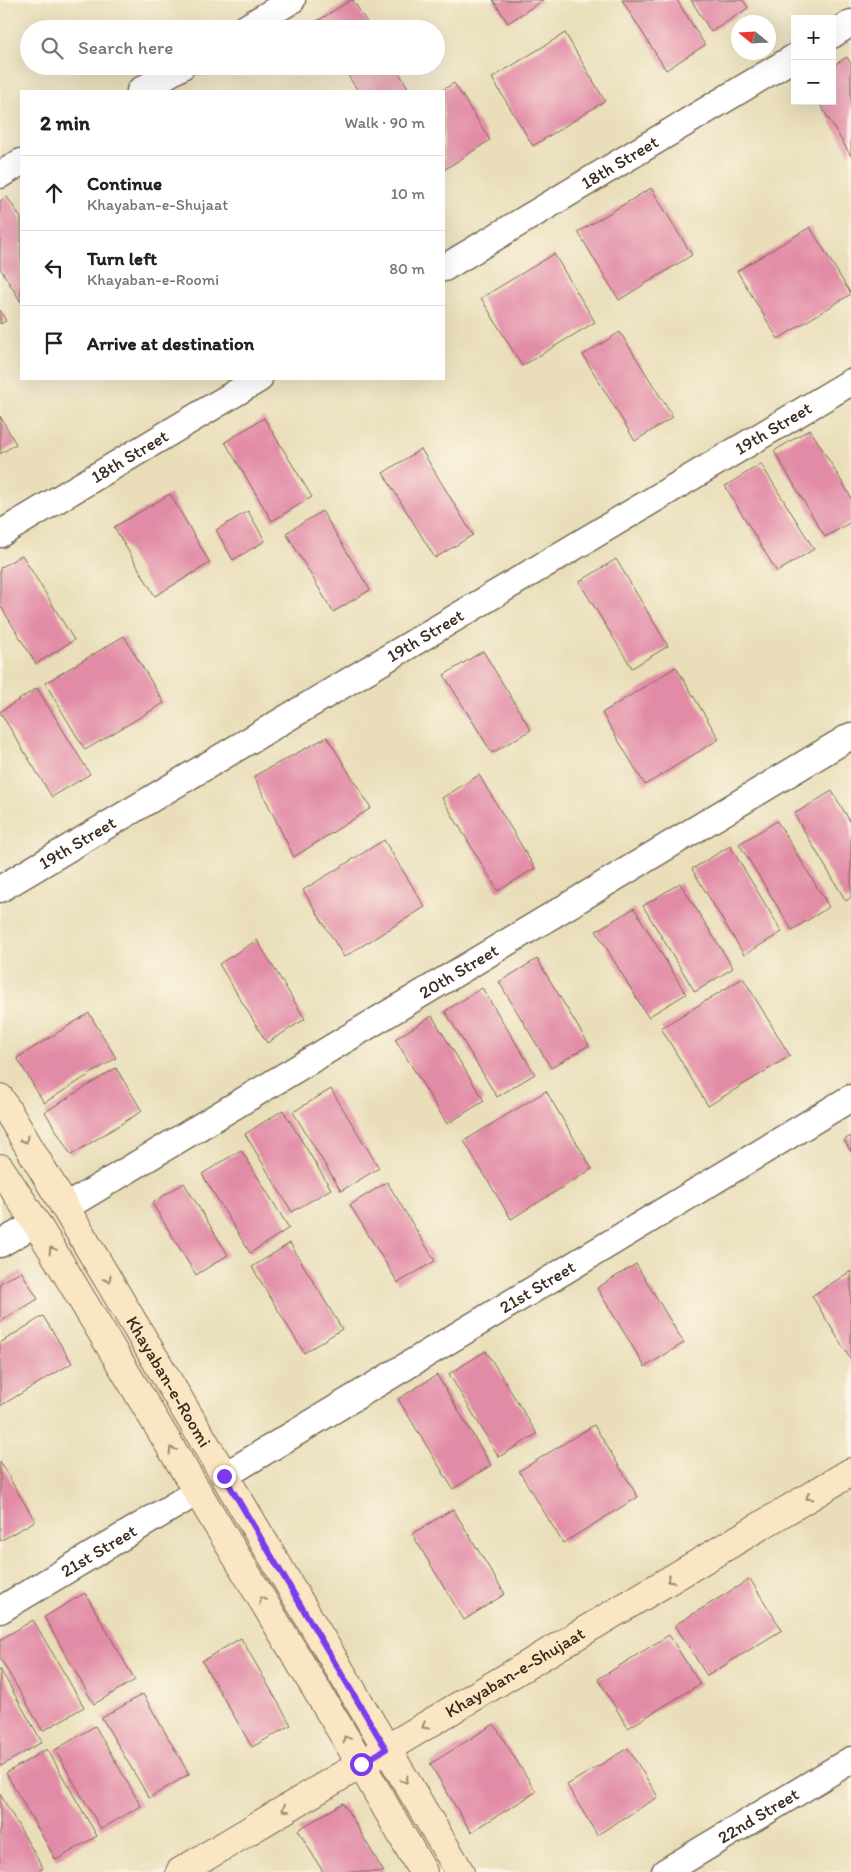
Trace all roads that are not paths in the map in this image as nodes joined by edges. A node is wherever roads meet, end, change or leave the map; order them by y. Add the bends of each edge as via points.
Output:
1 (292, 0) edge
2 (259, 20) edge
3 (851, 23) edge
4 (836, 32) edge
5 (791, 59) edge
6 (167, 75) edge
7 (142, 90) edge
8 (20, 163) edge
9 (0, 175) edge
10 (445, 267) edge
11 (257, 380) edge
12 (851, 382) edge
13 (0, 534) edge
14 (851, 736) edge
15 (0, 889) edge
16 (0, 1098) edge
17 (851, 1098) edge
18 (0, 1168) edge
19 (66, 1207) junction
20 (36, 1223) junction
21 (0, 1244) edge
22 (851, 1472) edge
23 (224, 1476) junction
24 (197, 1492) junction
25 (0, 1610) edge
26 (386, 1749) junction
27 (851, 1760) edge
28 (361, 1764) junction
29 (180, 1872) edge
30 (424, 1872) edge
31 (460, 1872) edge
32 (665, 1872) edge

1 - 2 street
3 - 4 street
5 - 10 street, 18th Street
6 - 7 street
8 - 9 street
11 - 13 street, 18th Street
12 - 15 street, 19th Street
14 - 19 street, 20th Street
16 -> 19 street, Khayaban-e-Roomi
17 - 23 street, 21st Street
18 - 20 street, Khayaban-e-Roomi
19 -> 23 street, Khayaban-e-Roomi
20 - 21 street
24 -> 20 street, Khayaban-e-Roomi
22 -> 26 street, Khayaban-e-Shujaat
23 - 26 street, Khayaban-e-Roomi
24 - 25 street, 21st Street
28 -> 24 street, Khayaban-e-Roomi
26 - 28 street, Khayaban-e-Shujaat
26 -> 31 street, Khayaban-e-Roomi
27 - 32 street, 22nd Street
28 -> 29 street, Khayaban-e-Shujaat
28 - 30 street, Khayaban-e-Roomi

